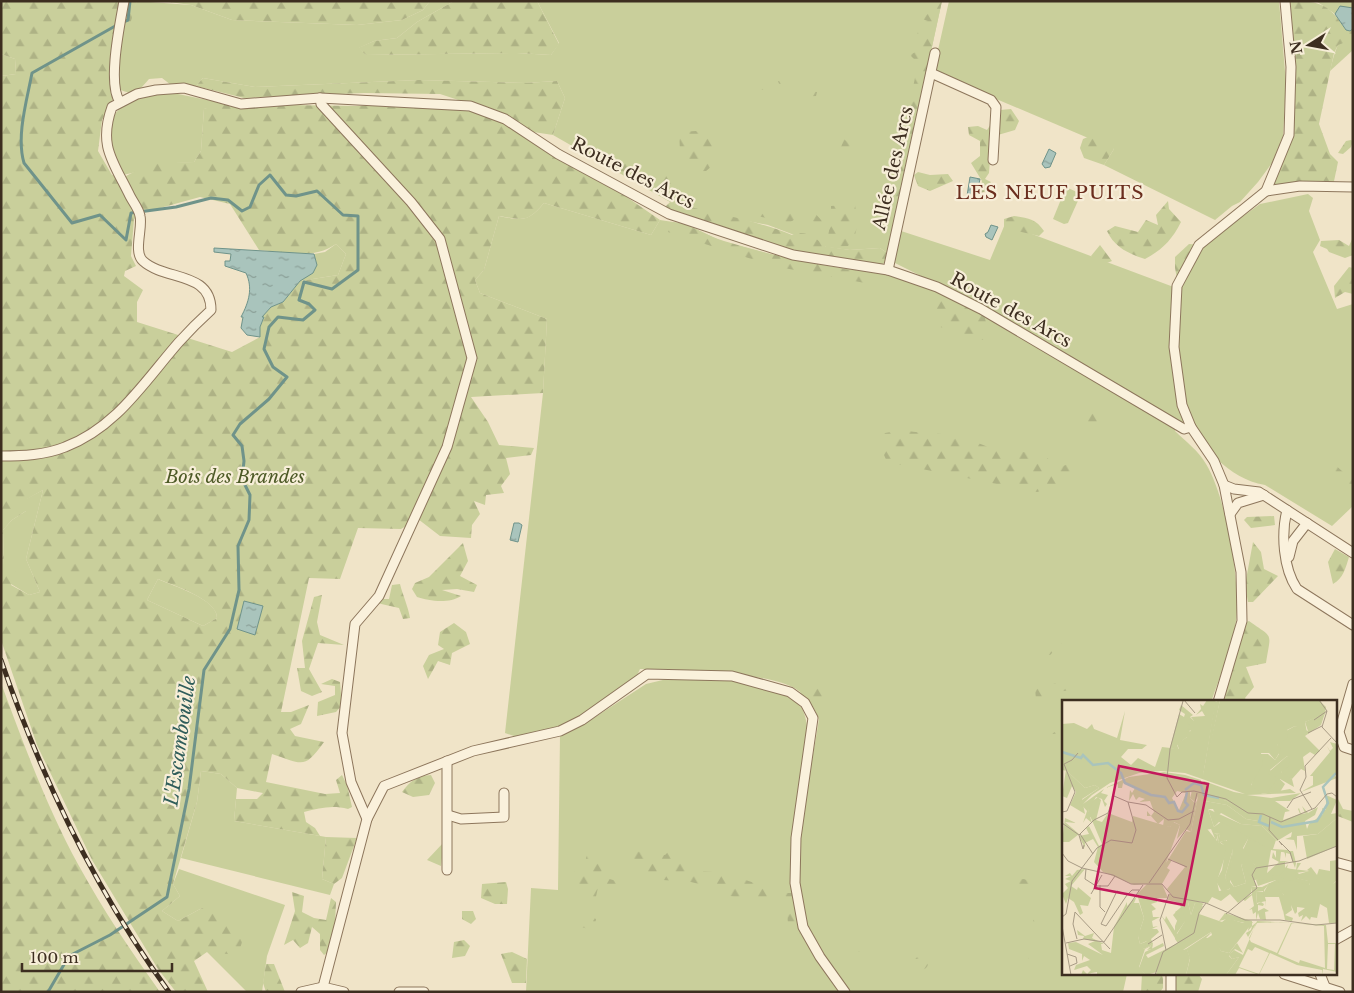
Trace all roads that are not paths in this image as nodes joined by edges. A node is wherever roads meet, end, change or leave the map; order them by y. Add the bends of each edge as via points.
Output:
1 (124, 1) edge
2 (1285, 1) edge
3 (935, 53) dead end
4 (931, 73) junction
5 (320, 98) junction
6 (120, 102) junction
7 (993, 160) dead end
8 (1353, 186) edge
9 (1266, 191) junction
10 (888, 270) junction
11 (1191, 427) junction
12 (1, 456) edge
13 (1224, 485) junction
14 (1264, 495) junction
15 (1287, 510) junction
16 (1230, 514) junction
17 (1307, 523) junction
18 (1353, 553) edge
19 (1287, 562) junction
20 (1353, 625) edge
21 (1353, 684) edge
22 (1219, 700) edge
23 (1353, 750) edge
24 (447, 761) junction
25 (504, 793) dead end
26 (448, 815) junction
27 (367, 819) junction
28 (1336, 862) edge
29 (1353, 867) edge
30 (447, 870) dead end
31 (1353, 930) edge
32 (1336, 939) edge
33 (1171, 976) edge
34 (1289, 976) edge
35 (1321, 976) edge
36 (323, 987) junction
37 (1326, 990) edge
38 (300, 992) edge
39 (344, 992) edge
40 (399, 992) edge
41 (424, 992) edge
42 (845, 992) edge
43 (1170, 992) edge
44 (1340, 992) edge

1 - 6 street via 114,77
2 - 9 street via 1291,67 1289,135
3 - 4 street, Allée des Arcs
4 - 7 street via 991,100 996,107
4 - 10 street, Allée des Arcs
5 - 6 street, Route des Arcs via 241,104 184,88 137,94
5 - 10 street, Route des Arcs via 470,106 505,119 558,154 669,214 792,255
5 - 27 street via 321,104 411,202 440,239 472,358 447,447 379,596 355,624 342,733 351,782
6 - 12 street via 112,107 105,138 140,216 141,260 156,270 201,284 211,298 211,310 180,341 116,417 64,448
8 - 9 street via 1300,186
9 - 11 street via 1200,245 1176,286 1174,347 1182,405
10 - 11 street, Route des Arcs via 937,287 980,309 1184,429
11 - 13 street via 1214,461
13 - 14 street
13 - 16 street
14 - 15 street
14 - 16 street via 1238,503
15 - 17 street
15 - 19 street via 1283,526
16 - 22 street via 1241,572 1242,621
17 - 18 street
17 - 19 street via 1294,541
19 - 20 street via 1292,581 1298,589
21 - 23 street via 1339,732 1344,747
24 - 26 street
24 - 27 street via 384,786
24 - 42 street via 473,751 560,731 582,720 647,674 732,676 790,692 805,703 813,718 796,838 795,883 803,927 820,958
25 - 26 street via 504,817 461,819
26 - 30 street
27 - 36 street
28 - 29 street
31 - 32 street
33 - 43 street
34 - 37 street
35 - 37 street
36 - 38 street
36 - 39 street
37 - 44 street
40 - 41 street

